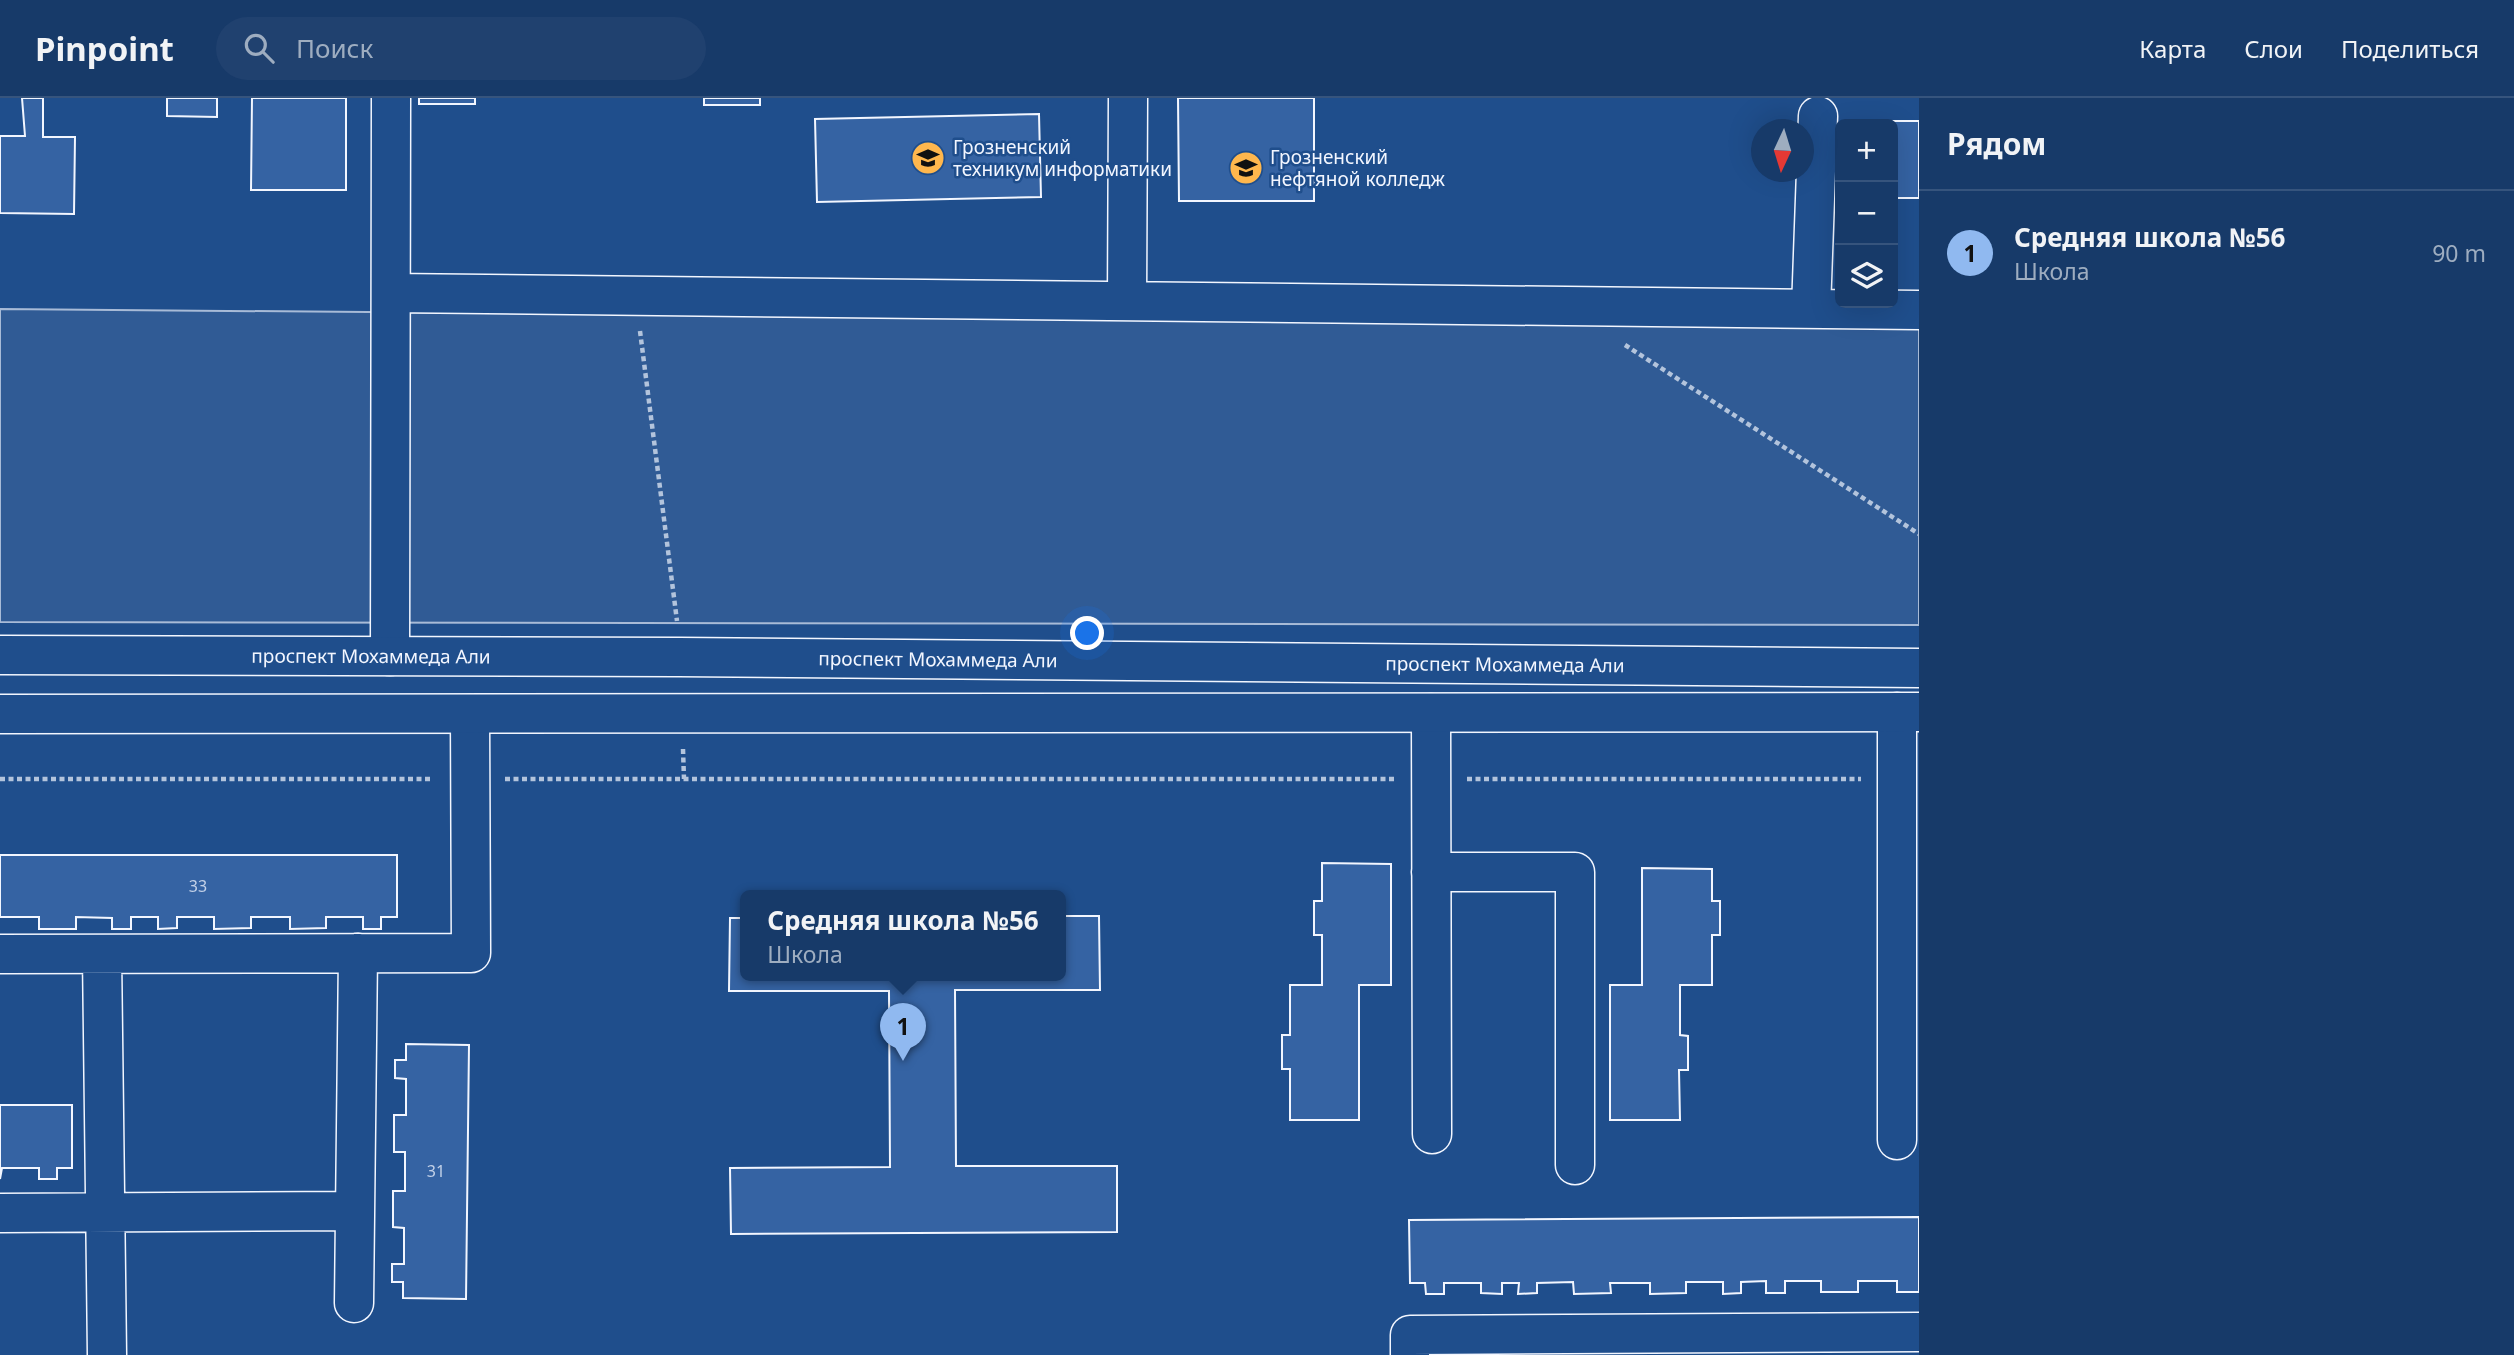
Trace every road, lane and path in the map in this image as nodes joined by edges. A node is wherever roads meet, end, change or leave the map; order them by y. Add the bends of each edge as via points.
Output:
1 (391, 98) edge
2 (1128, 98) edge
3 (1818, 116) dead end
4 (391, 293) junction
5 (635, 295) junction
6 (1127, 301) junction
7 (1811, 309) junction
8 (1919, 310) edge
9 (1614, 338) dead end
10 (1919, 534) edge
11 (0, 655) edge
12 (390, 656) junction
13 (679, 657) junction
14 (1919, 668) edge
15 (1908, 712) edge
16 (1431, 713) junction
17 (0, 714) edge
18 (470, 714) junction
19 (681, 714) junction
20 (0, 779) edge
21 (470, 779) junction
22 (684, 779) junction
23 (1431, 779) junction
24 (1897, 779) junction
25 (1431, 872) junction
26 (358, 953) junction
27 (0, 954) edge
28 (102, 954) junction
29 (1432, 1134) dead end
30 (1897, 1140) dead end
31 (1575, 1166) dead end
32 (355, 1211) junction
33 (105, 1212) junction
34 (0, 1213) edge
35 (354, 1303) dead end
36 (1919, 1332) edge
37 (107, 1355) edge
38 (1410, 1355) edge

1 - 4 main road
2 - 6 main road
3 - 7 main road
4 - 5 main road
4 - 12 main road
5 - 6 main road
5 - 13 path via 677,599
6 - 7 main road
7 - 8 main road
9 - 10 path
11 - 12 main road, проспект Мохаммеда Али
12 - 13 main road, проспект Мохаммеда Али
13 - 14 main road, проспект Мохаммеда Али
15 - 16 main road
15 - 24 main road
16 - 19 main road
16 - 23 main road
17 - 18 main road
18 - 19 main road
18 - 21 main road
19 - 22 path
20 - 21 path
21 - 22 path
21 - 26 main road via 471,953
22 - 23 path
23 - 24 path
23 - 25 main road
24 - 30 main road
25 - 29 main road
25 - 31 main road via 1575,872
26 - 28 main road
26 - 32 main road
27 - 28 main road
28 - 33 main road
32 - 33 main road
32 - 35 main road
33 - 34 main road
33 - 37 main road
36 - 38 main road via 1410,1335

